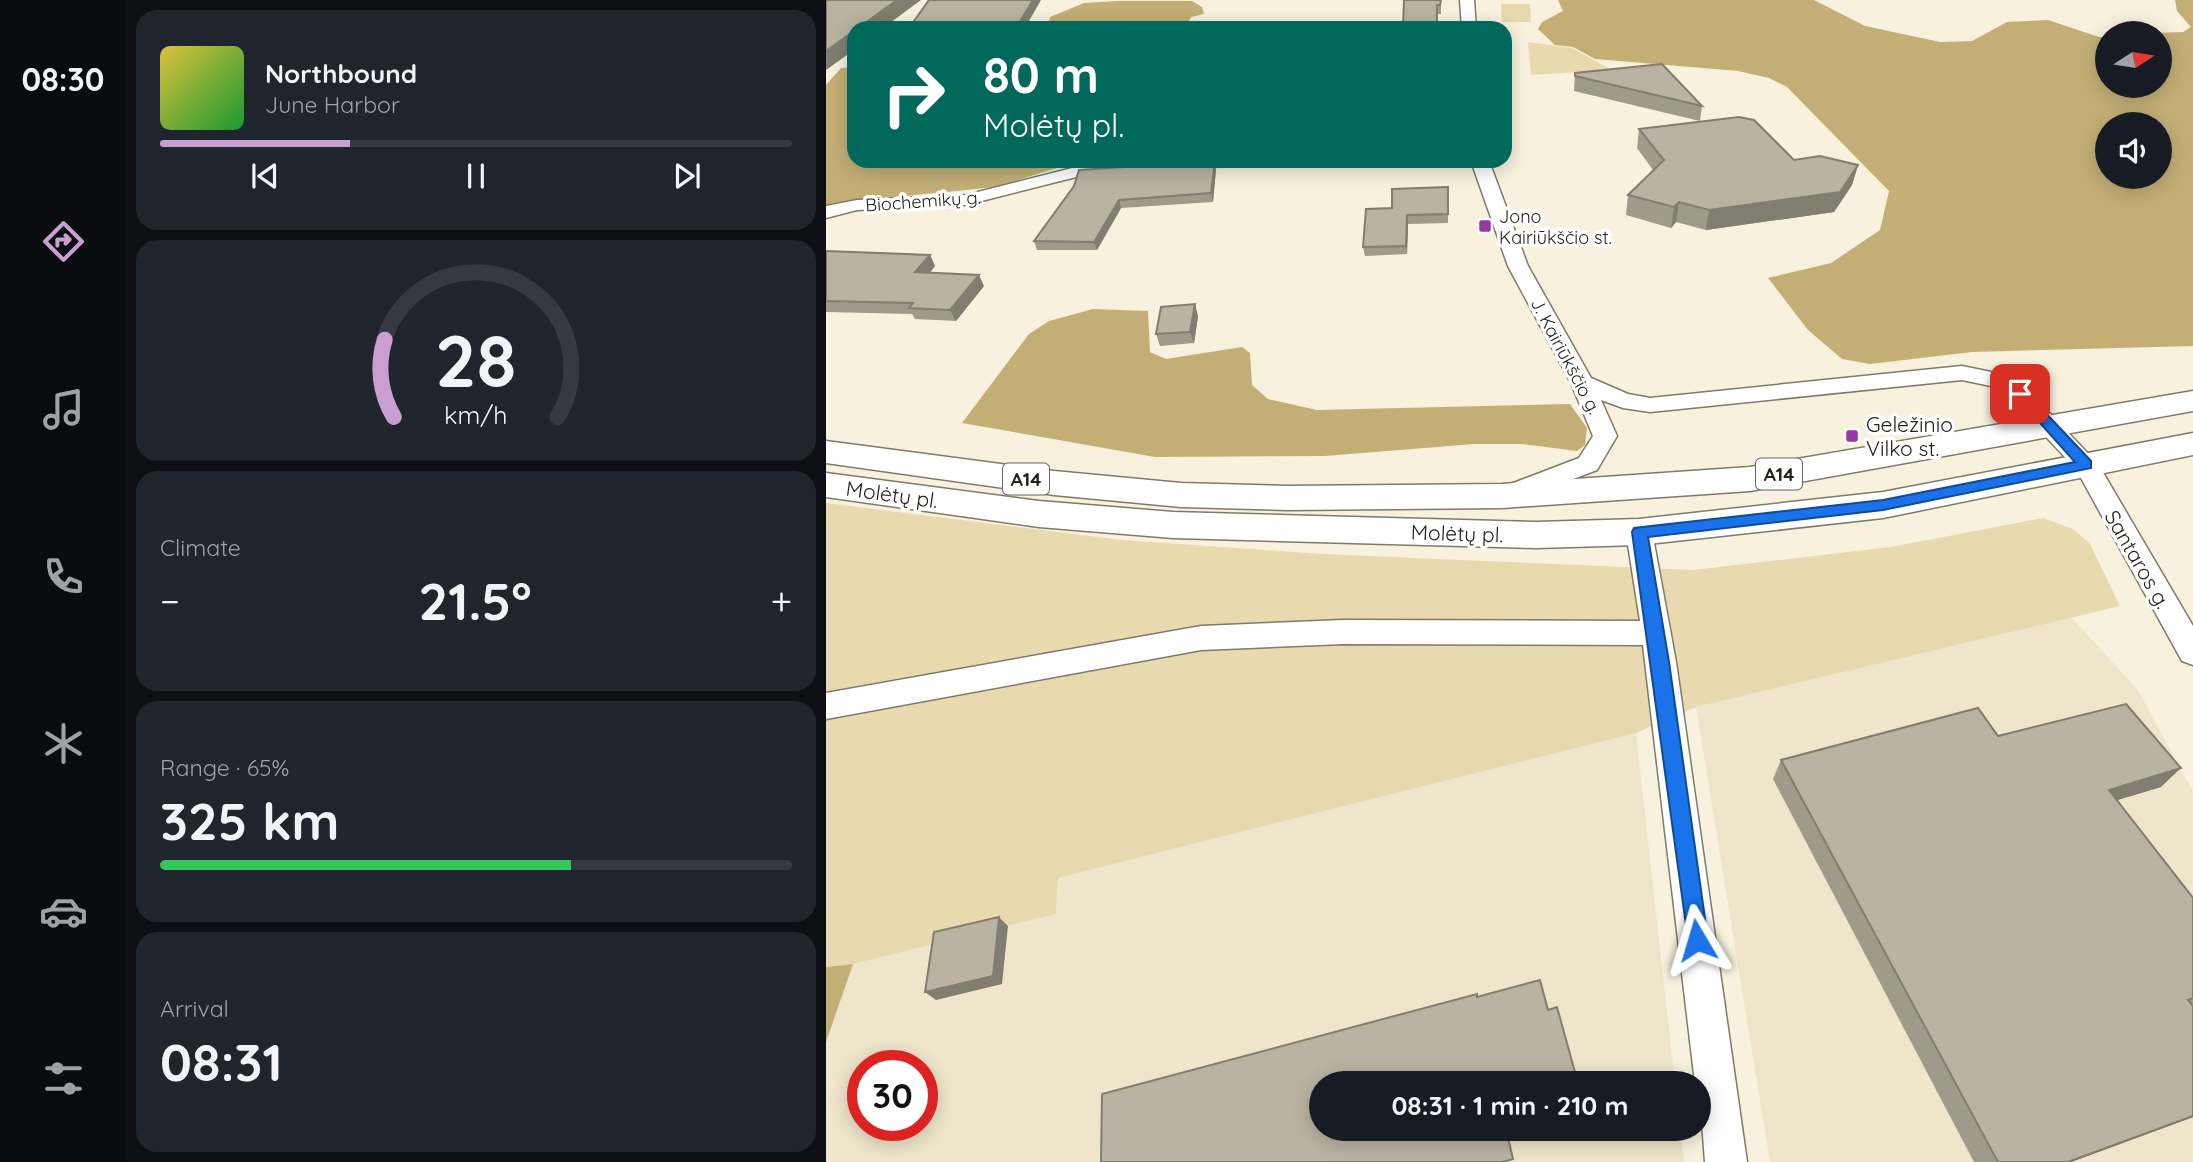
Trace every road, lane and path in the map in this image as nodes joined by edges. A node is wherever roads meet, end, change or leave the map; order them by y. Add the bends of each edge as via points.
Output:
1 (1467, 0) edge
2 (1468, 21) edge
3 (1116, 168) edge
4 (1483, 168) edge
5 (826, 212) edge
6 (1582, 383) junction
7 (2193, 401) edge
8 (2052, 427) junction
9 (2193, 444) edge
10 (826, 452) edge
11 (2086, 464) junction
12 (826, 485) edge
13 (1502, 496) junction
14 (1639, 532) junction
15 (1656, 633) junction
16 (2193, 653) edge
17 (826, 706) edge
18 (1726, 1162) edge

1 - 2 street
3 - 5 street, Biochemikų g. via 1084,170 966,200 857,205
4 - 6 street, J. Kairiūkščio g. via 1518,266
6 - 8 street via 1623,401 1650,405 1962,373 2013,388
6 - 13 street, J. Kairiūkščio g. via 1602,422 1605,436 1599,450 1588,464
7 - 8 highway, Molėtų pl. / A14
8 - 11 street
8 - 13 highway, Molėtų pl. / A14 via 1750,478
9 - 11 highway, Molėtų pl. / A14
10 - 13 highway, Molėtų pl. / A14 via 1181,495
11 - 14 highway, Molėtų pl. / A14 via 1883,505
11 - 16 street, Santaros g.
12 - 14 highway, Molėtų pl. / A14 via 1039,514 1173,525 1537,535
14 - 15 street
15 - 17 street via 1343,632 1201,638
15 - 18 street

